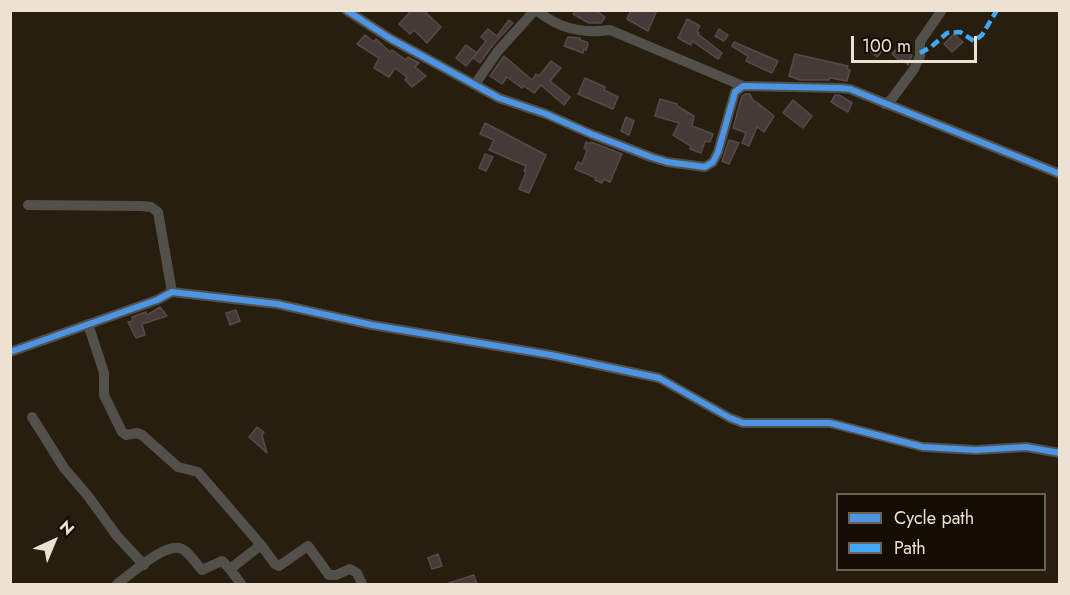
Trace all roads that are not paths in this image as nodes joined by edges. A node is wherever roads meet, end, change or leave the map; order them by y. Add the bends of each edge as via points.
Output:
1 (346, 10) edge
2 (535, 10) edge
3 (942, 10) edge
4 (475, 84) junction
5 (743, 86) junction
6 (885, 104) junction
7 (1059, 174) edge
8 (28, 206) dead end
9 (172, 292) junction
10 (88, 324) junction
11 (10, 352) edge
12 (32, 417) dead end
13 (1059, 453) edge
14 (261, 545) junction
15 (144, 565) junction
16 (230, 569) junction
17 (117, 585) edge
18 (241, 585) edge
19 (362, 585) edge

1 - 4 street
2 - 4 street
2 - 5 street via 568,28 594,33 610,30
3 - 6 street via 920,42 920,56 914,69
4 - 5 street via 499,98 651,157 705,167 713,162 735,92
5 - 6 street via 850,89
6 - 7 street
8 - 9 street via 155,208
9 - 10 street
9 - 13 street via 277,304 660,378 743,423 830,423 923,447 1026,447
10 - 11 street
10 - 14 street via 104,373 104,395 122,432 142,435 178,467 198,472
12 - 15 street via 64,468
14 - 16 street
14 - 19 street via 279,566 308,546 330,575 350,569 357,573
15 - 16 street via 161,552 178,548 202,570 222,561
15 - 17 street
16 - 18 street

